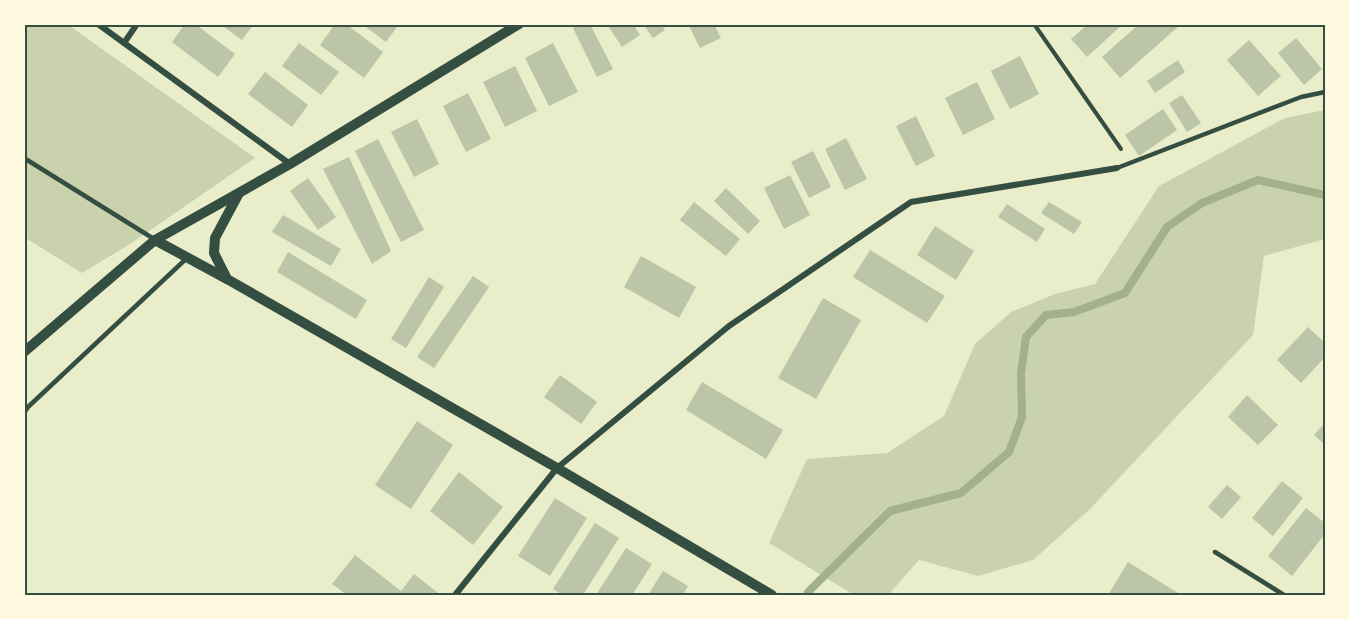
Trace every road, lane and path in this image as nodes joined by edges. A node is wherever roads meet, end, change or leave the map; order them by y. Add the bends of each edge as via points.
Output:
1 (98, 24) edge
2 (137, 24) edge
3 (519, 24) edge
4 (1034, 24) edge
5 (124, 43) junction
6 (1325, 92) edge
7 (24, 158) edge
8 (1131, 163) junction
9 (290, 164) junction
10 (1117, 168) joint
11 (239, 193) junction
12 (155, 240) junction
13 (188, 257) junction
14 (227, 279) junction
15 (24, 352) edge
16 (24, 413) edge
17 (557, 468) junction
18 (1215, 552) dead end
19 (455, 595) edge
20 (772, 595) edge
21 (1284, 595) edge

1 - 5 street
2 - 5 street
3 - 9 street
4 - 8 path
5 - 9 street
6 - 8 lane via 1301,97
7 - 12 lane
8 - 10 lane
9 - 11 street
10 - 17 street via 911,202 729,326
11 - 12 street
11 - 14 street via 215,238 214,253
12 - 13 street
12 - 15 street
13 - 14 street
13 - 16 lane
14 - 17 street
17 - 19 street
17 - 20 street
18 - 21 lane

